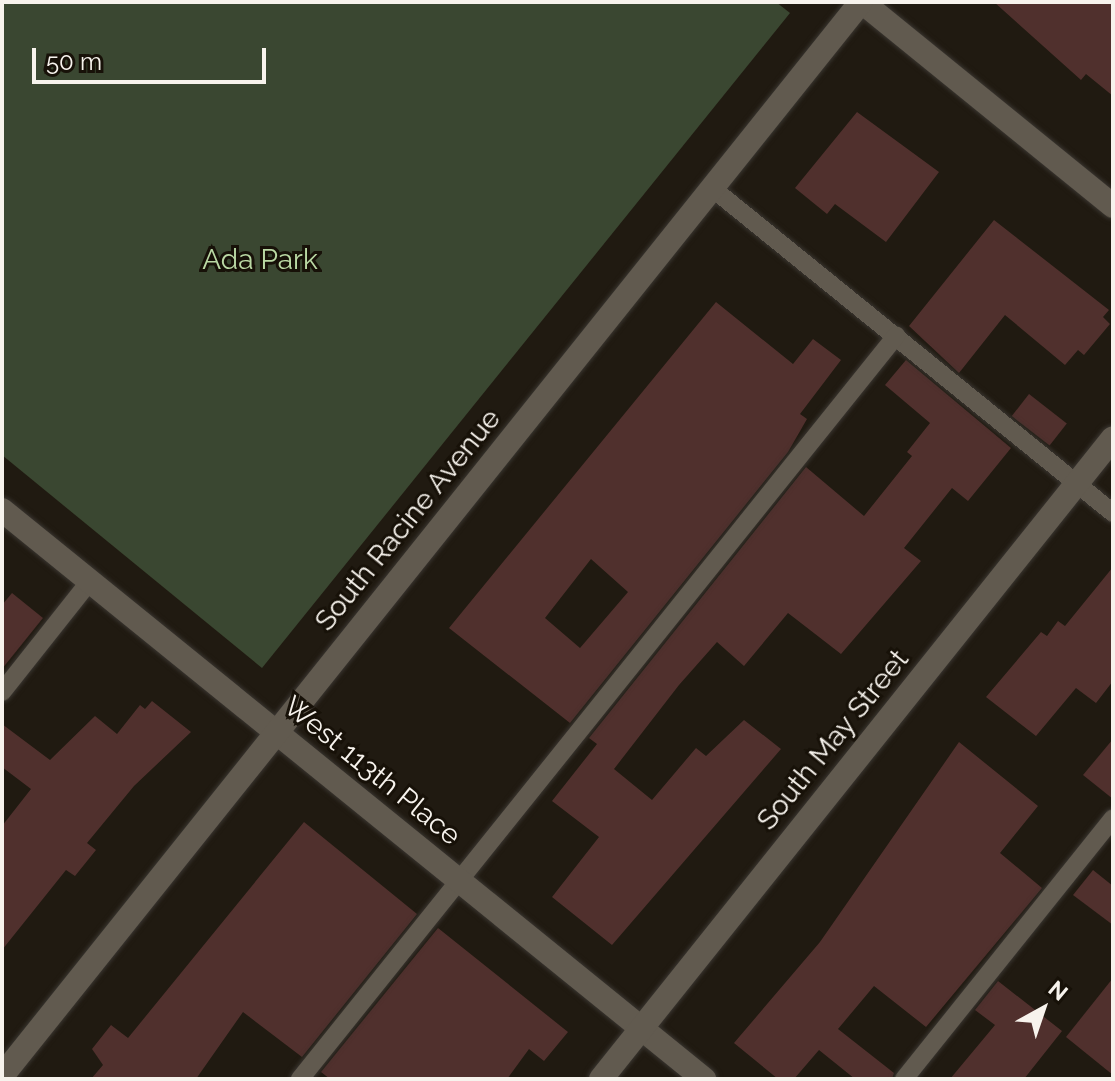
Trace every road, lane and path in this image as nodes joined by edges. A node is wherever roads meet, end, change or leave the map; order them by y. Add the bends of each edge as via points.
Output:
1 (862, 2) edge
2 (712, 188) junction
3 (1113, 206) edge
4 (896, 336) junction
5 (1113, 438) edge
6 (1076, 483) junction
7 (2, 510) edge
8 (1113, 513) edge
9 (90, 581) junction
10 (2, 692) edge
11 (277, 733) junction
12 (1113, 818) edge
13 (459, 880) junction
14 (641, 1028) junction
15 (2, 1076) edge
16 (300, 1079) edge
17 (601, 1079) edge
18 (704, 1079) edge
19 (904, 1079) edge

1 - 2 street, South Racine Avenue
1 - 3 street
2 - 4 lane
2 - 11 street, South Racine Avenue
4 - 6 lane
4 - 13 lane
5 - 6 street, South May Street
6 - 8 lane
6 - 14 street, South May Street
7 - 9 street, West 113th Place
9 - 10 lane
9 - 11 street, West 113th Place
11 - 13 street, West 113th Place
11 - 15 street, South Racine Avenue
12 - 19 lane
13 - 14 street, West 113th Place
13 - 16 lane
14 - 17 street, South May Street
14 - 18 street, West 113th Place

